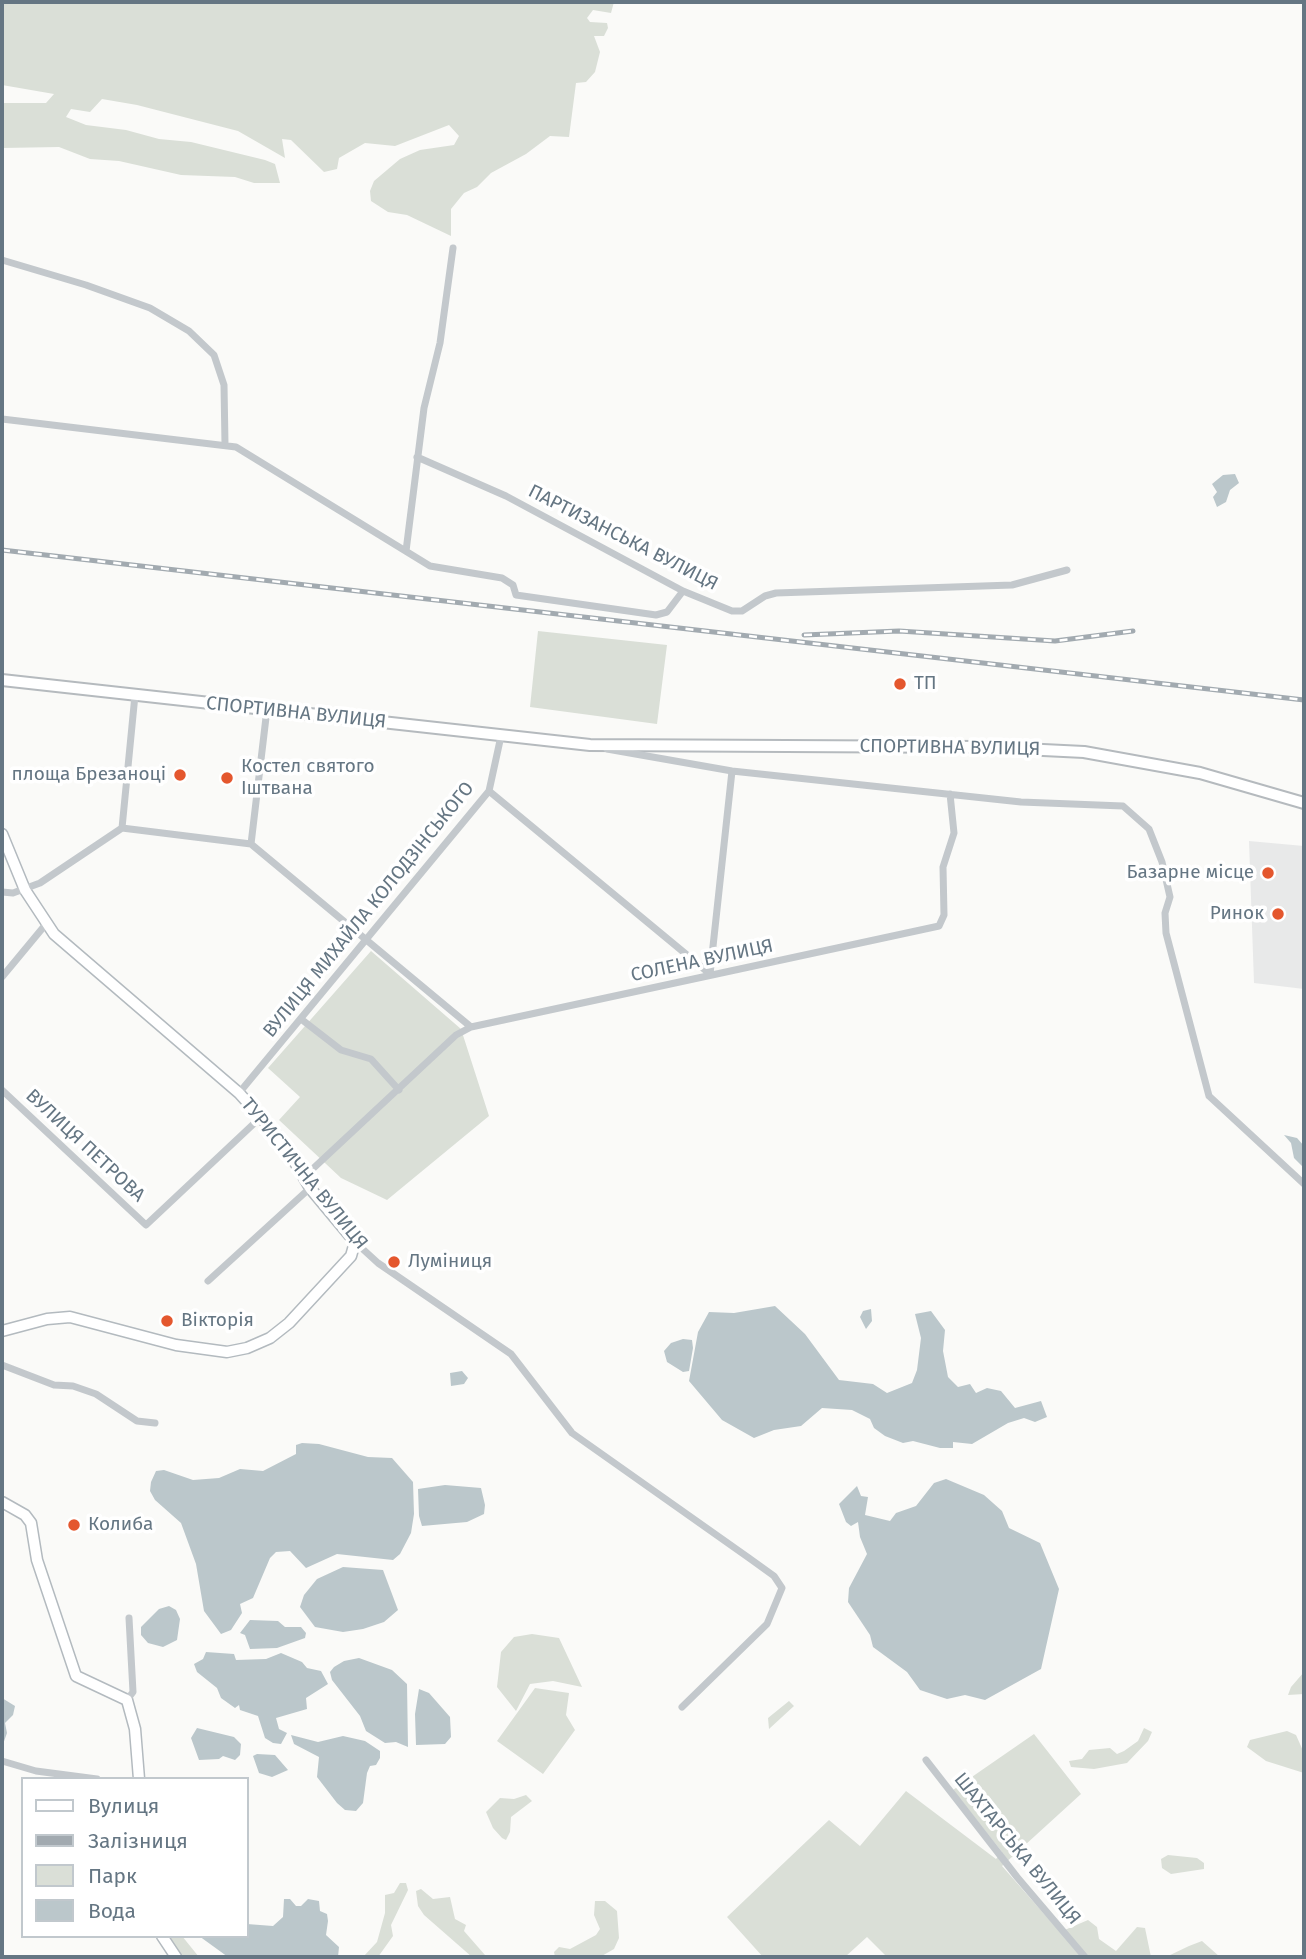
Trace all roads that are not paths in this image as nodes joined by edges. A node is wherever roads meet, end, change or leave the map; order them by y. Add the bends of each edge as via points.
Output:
1 (453, 248) dead end
2 (2, 260) edge
3 (2, 419) edge
4 (225, 444) junction
5 (417, 457) junction
6 (406, 551) junction
7 (1067, 570) dead end
8 (683, 591) junction
9 (2, 680) edge
10 (135, 695) junction
11 (267, 709) junction
12 (501, 736) junction
13 (590, 745) junction
14 (732, 771) junction
15 (489, 791) junction
16 (950, 793) junction
17 (1304, 803) edge
18 (122, 828) junction
19 (2, 834) edge
20 (251, 844) junction
21 (25, 890) junction
22 (2, 892) edge
23 (46, 924) junction
24 (367, 940) junction
25 (710, 974) junction
26 (2, 977) edge
27 (301, 1019) junction
28 (471, 1027) junction
29 (2, 1090) edge
30 (399, 1090) junction
31 (239, 1093) junction
32 (262, 1116) junction
33 (304, 1177) junction
34 (1304, 1184) edge
35 (310, 1188) junction
36 (355, 1242) junction
37 (208, 1281) dead end
38 (2, 1331) edge
39 (2, 1365) edge
40 (155, 1423) dead end
41 (2, 1502) edge
42 (129, 1618) dead end
43 (127, 1700) junction
44 (682, 1707) dead end
45 (926, 1760) dead end
46 (2, 1761) edge
47 (83, 1777) edge
48 (139, 1777) edge
49 (163, 1938) edge
50 (176, 1957) edge
51 (1085, 1957) edge

1 - 5 street
2 - 4 street via 150,308 190,331 214,355 224,385
3 - 4 street
4 - 6 street
5 - 6 street
5 - 8 street, ПАРТИЗАНСЬКА ВУЛИЦЯ via 506,496
6 - 8 street via 430,566 502,578 513,585 516,594 656,615 667,612
7 - 8 street, ПАРТИЗАНСЬКА ВУЛИЦЯ via 1012,585 776,593 742,611
9 - 10 main road, СПОРТИВНА ВУЛИЦЯ
10 - 11 main road, СПОРТИВНА ВУЛИЦЯ
10 - 18 street
11 - 12 main road, СПОРТИВНА ВУЛИЦЯ
11 - 20 street
12 - 13 main road, СПОРТИВНА ВУЛИЦЯ
12 - 15 street, ВУЛИЦЯ МИХАЙЛА КОЛОДЗІНСЬКОГО
13 - 14 street, СПОРТИВНА ВУЛИЦЯ
13 - 17 main road, СПОРТИВНА ВУЛИЦЯ via 982,747 1084,752 1147,762
14 - 16 street, СПОРТИВНА ВУЛИЦЯ
14 - 25 street
15 - 24 street, ВУЛИЦЯ МИХАЙЛА КОЛОДЗІНСЬКОГО
15 - 25 street
16 - 25 street, СОЛЕНА ВУЛИЦЯ via 954,833 943,867 944,915 939,926
16 - 34 street, СПОРТИВНА ВУЛИЦЯ via 1021,802 1123,806 1149,829 1170,897 1166,933 1204,1084 1217,1106
18 - 20 street
18 - 21 street
19 - 21 street, ТУРИСТИЧНА ВУЛИЦЯ
20 - 24 street
21 - 22 street
21 - 23 street, ТУРИСТИЧНА ВУЛИЦЯ
23 - 26 street
23 - 31 street, ТУРИСТИЧНА ВУЛИЦЯ via 83,962
24 - 27 street, ВУЛИЦЯ МИХАЙЛА КОЛОДЗІНСЬКОГО
24 - 28 street
25 - 28 street, СОЛЕНА ВУЛИЦЯ
27 - 30 street via 341,1050 371,1059
27 - 31 street, ВУЛИЦЯ МИХАЙЛА КОЛОДЗІНСЬКОГО
28 - 30 street via 456,1035
29 - 32 street, ВУЛИЦЯ ПЕТРОВА via 146,1225
30 - 33 street
31 - 32 street, ТУРИСТИЧНА ВУЛИЦЯ
32 - 33 street, ТУРИСТИЧНА ВУЛИЦЯ
33 - 35 street, ТУРИСТИЧНА ВУЛИЦЯ
35 - 36 street, ТУРИСТИЧНА ВУЛИЦЯ
35 - 37 street
36 - 38 street via 351,1256 289,1323 247,1348 227,1352 176,1345 70,1317
36 - 44 street, ТУРИСТИЧНА ВУЛИЦЯ via 378,1263 511,1354 572,1433 774,1576 782,1588 767,1624
39 - 40 street via 54,1385 96,1394 137,1422
41 - 43 street via 30,1523 37,1560 76,1675
42 - 43 street via 133,1692
43 - 48 street
45 - 51 street, ШАХТАРСЬКА ВУЛИЦЯ
46 - 47 street
49 - 50 street

